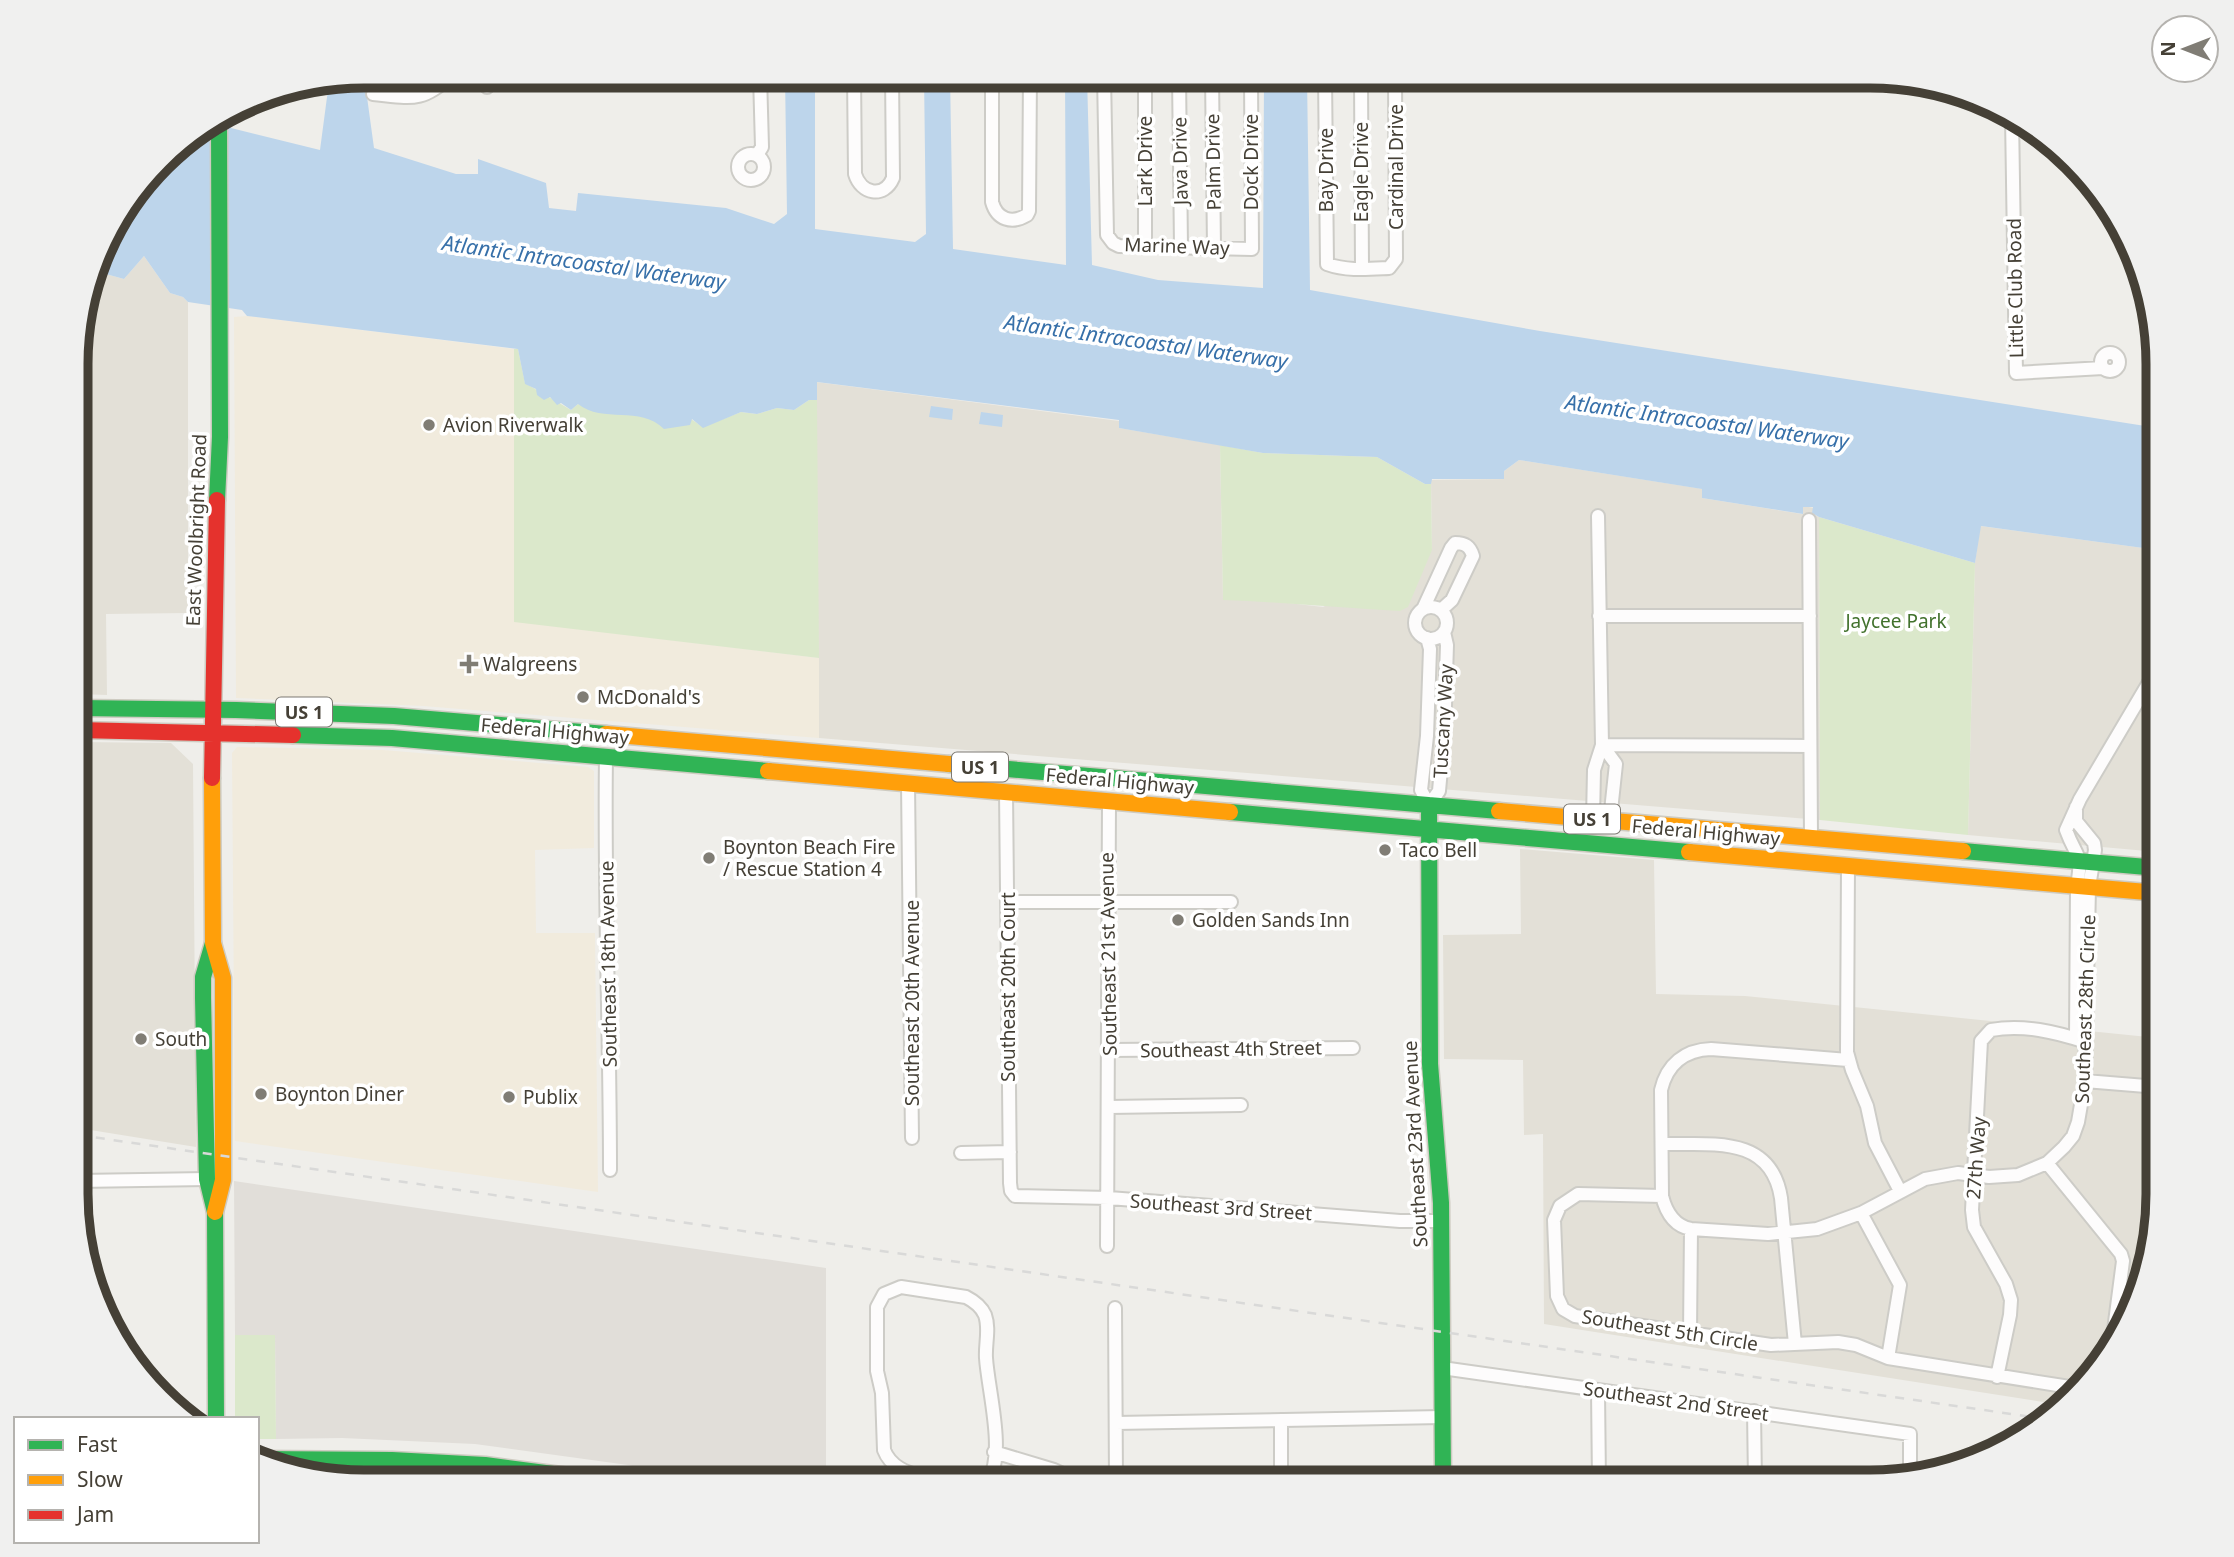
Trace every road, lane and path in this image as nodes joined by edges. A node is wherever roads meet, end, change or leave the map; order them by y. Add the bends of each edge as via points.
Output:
1 (438, 88) edge
2 (760, 88) edge
3 (854, 88) edge
4 (892, 88) edge
5 (992, 88) edge
6 (1030, 88) edge
7 (1104, 88) edge
8 (1145, 88) edge
9 (1179, 88) edge
10 (1212, 88) edge
11 (1251, 88) edge
12 (1325, 88) edge
13 (1361, 88) edge
14 (1395, 88) edge
15 (373, 94) dead end
16 (2012, 127) edge
17 (219, 129) edge
18 (757, 155) dead end
19 (1145, 247) junction
20 (1181, 247) junction
21 (1214, 248) junction
22 (1252, 249) joint
23 (1362, 269) junction
24 (2103, 368) dead end
25 (1598, 516) dead end
26 (1809, 520) dead end
27 (1423, 609) junction
28 (1441, 610) junction
29 (1810, 616) junction
30 (1599, 617) junction
31 (1444, 632) junction
32 (1427, 638) junction
33 (2146, 687) edge
34 (88, 708) edge
35 (214, 710) junction
36 (88, 730) edge
37 (213, 733) junction
38 (609, 734) junction
39 (632, 736) junction
40 (1602, 745) junction
41 (1810, 746) junction
42 (589, 755) junction
43 (606, 757) junction
44 (1103, 778) junction
45 (908, 783) junction
46 (1226, 786) junction
47 (1006, 792) junction
48 (1088, 799) junction
49 (1109, 801) junction
50 (1429, 805) junction
51 (2076, 807) junction
52 (1593, 819) junction
53 (1610, 820) junction
54 (1428, 829) junction
55 (1811, 838) junction
56 (1575, 842) junction
57 (1850, 842) junction
58 (1953, 851) junction
59 (1736, 856) junction
60 (2086, 864) junction
61 (1848, 866) junction
62 (2146, 868) edge
63 (2083, 887) junction
64 (2146, 892) edge
65 (1007, 902) junction
66 (1231, 902) dead end
67 (1107, 904) junction
68 (213, 943) junction
69 (2081, 1040) junction
70 (1353, 1048) dead end
71 (1110, 1050) junction
72 (1849, 1060) junction
73 (2085, 1081) junction
74 (2146, 1086) edge
75 (1241, 1105) dead end
76 (1109, 1107) junction
77 (912, 1138) dead end
78 (1662, 1144) junction
79 (1010, 1152) junction
80 (961, 1153) dead end
81 (2047, 1163) junction
82 (610, 1170) dead end
83 (1975, 1174) junction
84 (206, 1179) junction
85 (88, 1181) edge
86 (1010, 1183) joint
87 (1900, 1191) junction
88 (1662, 1196) junction
89 (1109, 1198) junction
90 (215, 1212) junction
91 (1861, 1213) junction
92 (1441, 1221) junction
93 (1691, 1229) junction
94 (1783, 1233) junction
95 (1107, 1247) dead end
96 (1115, 1308) dead end
97 (2115, 1320) edge
98 (1690, 1333) junction
99 (1795, 1344) junction
100 (1888, 1358) junction
101 (1442, 1368) junction
102 (1997, 1377) junction
103 (2068, 1387) edge
104 (1598, 1391) junction
105 (1754, 1411) junction
106 (216, 1417) edge
107 (1442, 1417) junction
108 (1282, 1420) junction
109 (1116, 1423) junction
110 (994, 1452) junction
111 (289, 1459) edge
112 (1910, 1466) edge
113 (523, 1470) edge
114 (903, 1470) edge
115 (993, 1470) edge
116 (1054, 1470) edge
117 (1116, 1470) edge
118 (1281, 1470) edge
119 (1443, 1470) edge
120 (1599, 1470) edge
121 (1755, 1470) edge

1 - 15 street via 414,99
2 - 18 street via 762,147
3 - 4 street via 855,174 869,192 891,185
5 - 6 street via 992,202 999,215 1012,221 1029,211
7 - 19 street, Marine Way via 1107,235 1119,246
8 - 19 street, Lark Drive
9 - 20 street, Java Drive
10 - 21 street, Palm Drive
11 - 22 street, Dock Drive
12 - 23 street, Bay Drive via 1327,264
13 - 23 street, Eagle Drive
14 - 23 street, Cardinal Drive via 1396,259 1389,268
16 - 24 street, Little Club Road via 2016,373
17 - 35 main road, East Woolbright Road via 220,437
19 - 20 street, Marine Way
20 - 21 street, Marine Way
21 - 22 street, Marine Way
25 - 30 street
26 - 29 street
27 - 28 street
27 - 28 street via 1455,543 1462,543 1474,556 1452,600
27 - 32 street, Tuscany Way via 1416,625
28 - 31 street, Tuscany Way via 1447,623
29 - 30 street
29 - 41 street
30 - 40 street
31 - 32 street, Tuscany Way
31 - 50 street, Tuscany Way via 1443,749 1439,792
32 - 50 street, Tuscany Way via 1427,736 1421,790
33 - 51 street
34 - 35 main road, Federal Highway / US 1
35 - 37 main road, East Woolbright Road
35 - 38 main road, Federal Highway / US 1 via 384,715
36 - 37 main road, Federal Highway / US 1
37 - 42 main road, Federal Highway / US 1 via 392,738
37 - 68 main road, East Woolbright Road
38 - 39 main road, Federal Highway / US 1
38 - 42 main road
39 - 43 main road
39 - 44 main road, Federal Highway / US 1
40 - 41 street
40 - 52 street via 1594,770
40 - 53 street via 1616,764
41 - 55 street
42 - 43 main road, Federal Highway / US 1
43 - 45 main road, Federal Highway / US 1
43 - 82 street, Southeast 18th Avenue
44 - 46 main road, Federal Highway / US 1
44 - 48 main road
45 - 47 main road, Federal Highway / US 1
45 - 77 street, Southeast 20th Avenue
46 - 49 main road via 1200,792 1126,786
46 - 50 main road, Federal Highway / US 1
47 - 48 main road, Federal Highway / US 1
47 - 65 street, Southeast 20th Court
48 - 49 main road, Federal Highway / US 1
49 - 54 main road, Federal Highway / US 1
49 - 67 street, Southeast 21st Avenue
50 - 52 main road, Federal Highway / US 1
50 - 54 main road, Southeast 23rd Avenue
51 - 60 street via 2066,830
51 - 60 street via 2078,826 2094,843
52 - 53 main road, Federal Highway / US 1
53 - 55 main road, Federal Highway / US 1
53 - 56 main road via 1604,830
54 - 56 main road, Federal Highway / US 1
54 - 92 main road, Southeast 23rd Avenue via 1430,1064
55 - 57 main road, Federal Highway / US 1
56 - 59 main road, Federal Highway / US 1
57 - 58 main road, Federal Highway / US 1
57 - 59 main road via 1828,855 1759,848
58 - 60 main road, Federal Highway / US 1
58 - 61 main road via 1937,856 1872,850
59 - 61 main road, Federal Highway / US 1
60 - 62 main road, Federal Highway / US 1
60 - 63 street, Southeast 28th Circle
61 - 63 main road, Federal Highway / US 1
61 - 72 street
63 - 64 main road, Federal Highway / US 1
63 - 69 street, Southeast 28th Circle
65 - 67 street
65 - 79 street, Southeast 20th Court
66 - 67 street
67 - 71 street, Southeast 21st Avenue
68 - 84 main road, East Woolbright Road via 204,977
68 - 90 main road, East Woolbright Road via 223,978 223,1180
69 - 73 street, Southeast 28th Circle
69 - 83 street, 27th Way via 2040,1030 1991,1030 1985,1035 1980,1048
70 - 71 street, Southeast 4th Street
71 - 76 street, Southeast 21st Avenue
72 - 78 street via 1711,1049 1688,1054 1670,1069 1663,1083
72 - 87 street via 1875,1143
73 - 74 street
73 - 81 street, Southeast 28th Circle via 2073,1136
75 - 76 street
76 - 89 street, Southeast 21st Avenue
78 - 88 street
78 - 94 street via 1727,1145 1755,1155 1777,1184
79 - 80 street
79 - 86 street, Southeast 20th Court
81 - 83 street, Southeast 28th Circle via 2018,1175
81 - 97 street via 2121,1254
83 - 87 street, Southeast 28th Circle via 1941,1175
83 - 102 street, 27th Way via 1975,1227 2011,1300
84 - 85 street
84 - 90 main road, East Woolbright Road
86 - 89 street, Southeast 3rd Street via 1016,1196
87 - 91 street, Southeast 28th Circle
88 - 93 street via 1672,1219
88 - 98 street, Southeast 5th Circle via 1578,1194 1565,1201 1554,1220 1557,1296 1563,1309 1575,1316
89 - 92 street, Southeast 3rd Street
89 - 95 street, Southeast 21st Avenue
90 - 106 main road, East Woolbright Road
91 - 94 street, Southeast 28th Circle via 1817,1229
91 - 100 street via 1900,1285
92 - 101 main road, Southeast 23rd Avenue
93 - 94 street, Southeast 28th Circle
93 - 98 street
94 - 99 street
96 - 109 street
98 - 99 street, Southeast 5th Circle
99 - 100 street, Southeast 5th Circle via 1838,1342
100 - 102 street, Southeast 5th Circle
101 - 104 street, Southeast 2nd Street
101 - 107 main road, Southeast 23rd Avenue
102 - 103 street, Southeast 5th Circle
104 - 105 street, Southeast 2nd Street
104 - 120 street
105 - 112 street, Southeast 2nd Street via 1910,1434
105 - 121 street
107 - 108 street
107 - 119 main road, Southeast 23rd Avenue
108 - 109 street
108 - 118 street
109 - 117 street
110 - 114 street via 994,1405 983,1311 966,1297 890,1289 877,1307 877,1371 884,1450
110 - 115 street
110 - 116 street
111 - 113 main road via 392,1460

